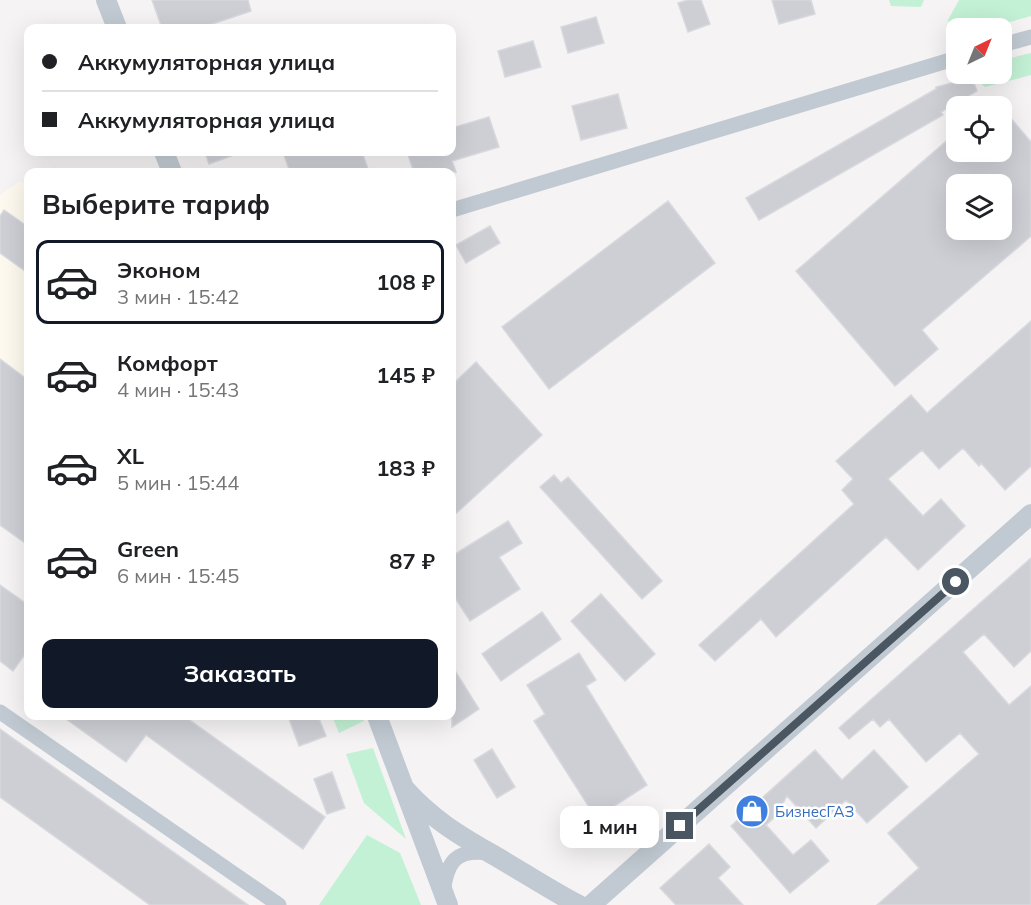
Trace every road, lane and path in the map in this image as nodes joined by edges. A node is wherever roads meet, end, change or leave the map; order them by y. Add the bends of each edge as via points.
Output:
1 (106, 0) edge
2 (115, 24) edge
3 (1031, 37) edge
4 (1012, 42) edge
5 (946, 61) edge
6 (456, 209) edge
7 (1031, 514) edge
8 (0, 712) edge
9 (379, 720) edge
10 (405, 789) junction
11 (491, 853) junction
12 (446, 899) edge
13 (279, 905) edge
14 (579, 905) edge
15 (591, 905) edge

1 - 2 street
3 - 4 street
5 - 6 street
7 - 15 street
8 - 13 street
9 - 10 street
10 - 11 street via 430,815
10 - 12 street
11 - 12 street via 473,851 455,858 450,866
11 - 14 street

